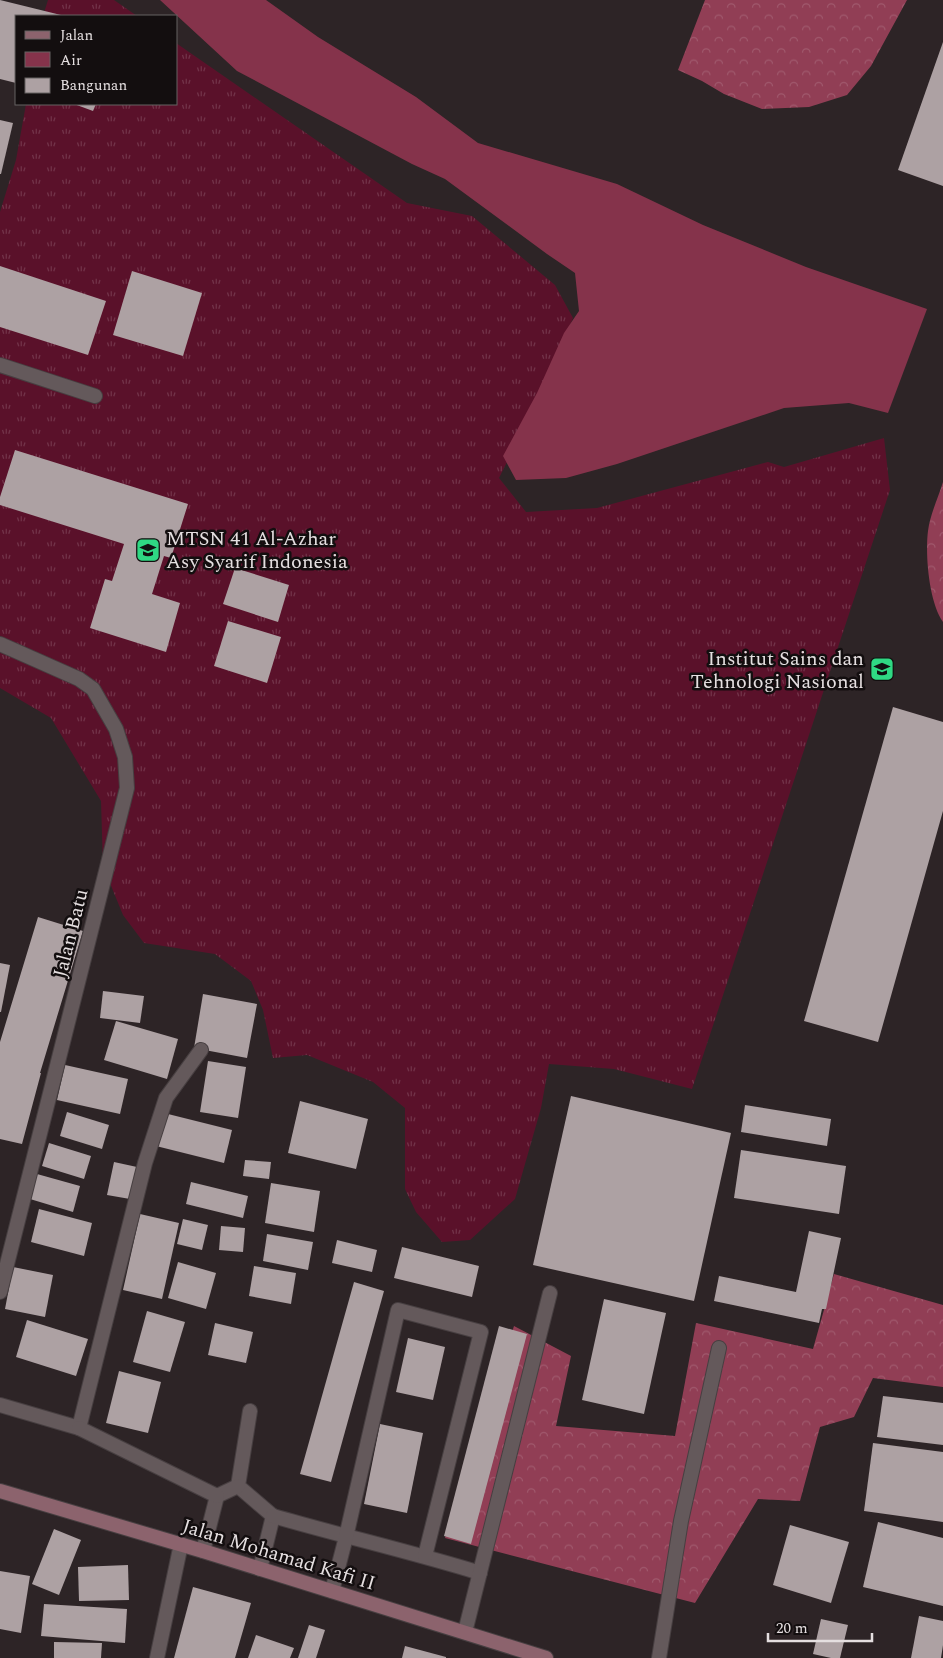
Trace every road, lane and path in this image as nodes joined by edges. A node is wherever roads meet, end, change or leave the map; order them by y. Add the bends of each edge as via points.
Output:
1 (0, 365) edge
2 (95, 396) dead end
3 (0, 644) edge
4 (201, 1050) dead end
5 (0, 1292) edge
6 (550, 1293) dead end
7 (719, 1348) dead end
8 (0, 1405) edge
9 (250, 1411) dead end
10 (79, 1428) junction
11 (238, 1486) junction
12 (0, 1491) edge
13 (217, 1496) junction
14 (272, 1521) junction
15 (345, 1543) junction
16 (181, 1544) junction
17 (205, 1546) junction
18 (425, 1556) junction
19 (262, 1564) junction
20 (479, 1580) junction
21 (333, 1585) junction
22 (465, 1632) junction
23 (659, 1656) edge
24 (157, 1658) edge
25 (546, 1658) edge

1 - 2 street
3 - 5 street, Jalan Batu via 79,679 93,689 116,729 125,757 127,788
4 - 10 street via 166,1098 145,1163
6 - 20 street
7 - 23 street via 681,1521
8 - 10 street
9 - 11 street
10 - 13 street
11 - 13 street
11 - 14 street
12 - 16 main road, Jalan Mohamad Kafi II
13 - 17 street
14 - 15 street
14 - 19 street
15 - 18 street
15 - 18 street via 398,1310 481,1332
15 - 21 street
16 - 17 main road, Jalan Mohamad Kafi II
16 - 24 street
17 - 19 main road, Jalan Mohamad Kafi II
18 - 20 street
19 - 21 main road, Jalan Mohamad Kafi II
20 - 22 street
21 - 22 main road, Jalan Mohamad Kafi II
22 - 25 main road, Jalan Mohamad Kafi II

